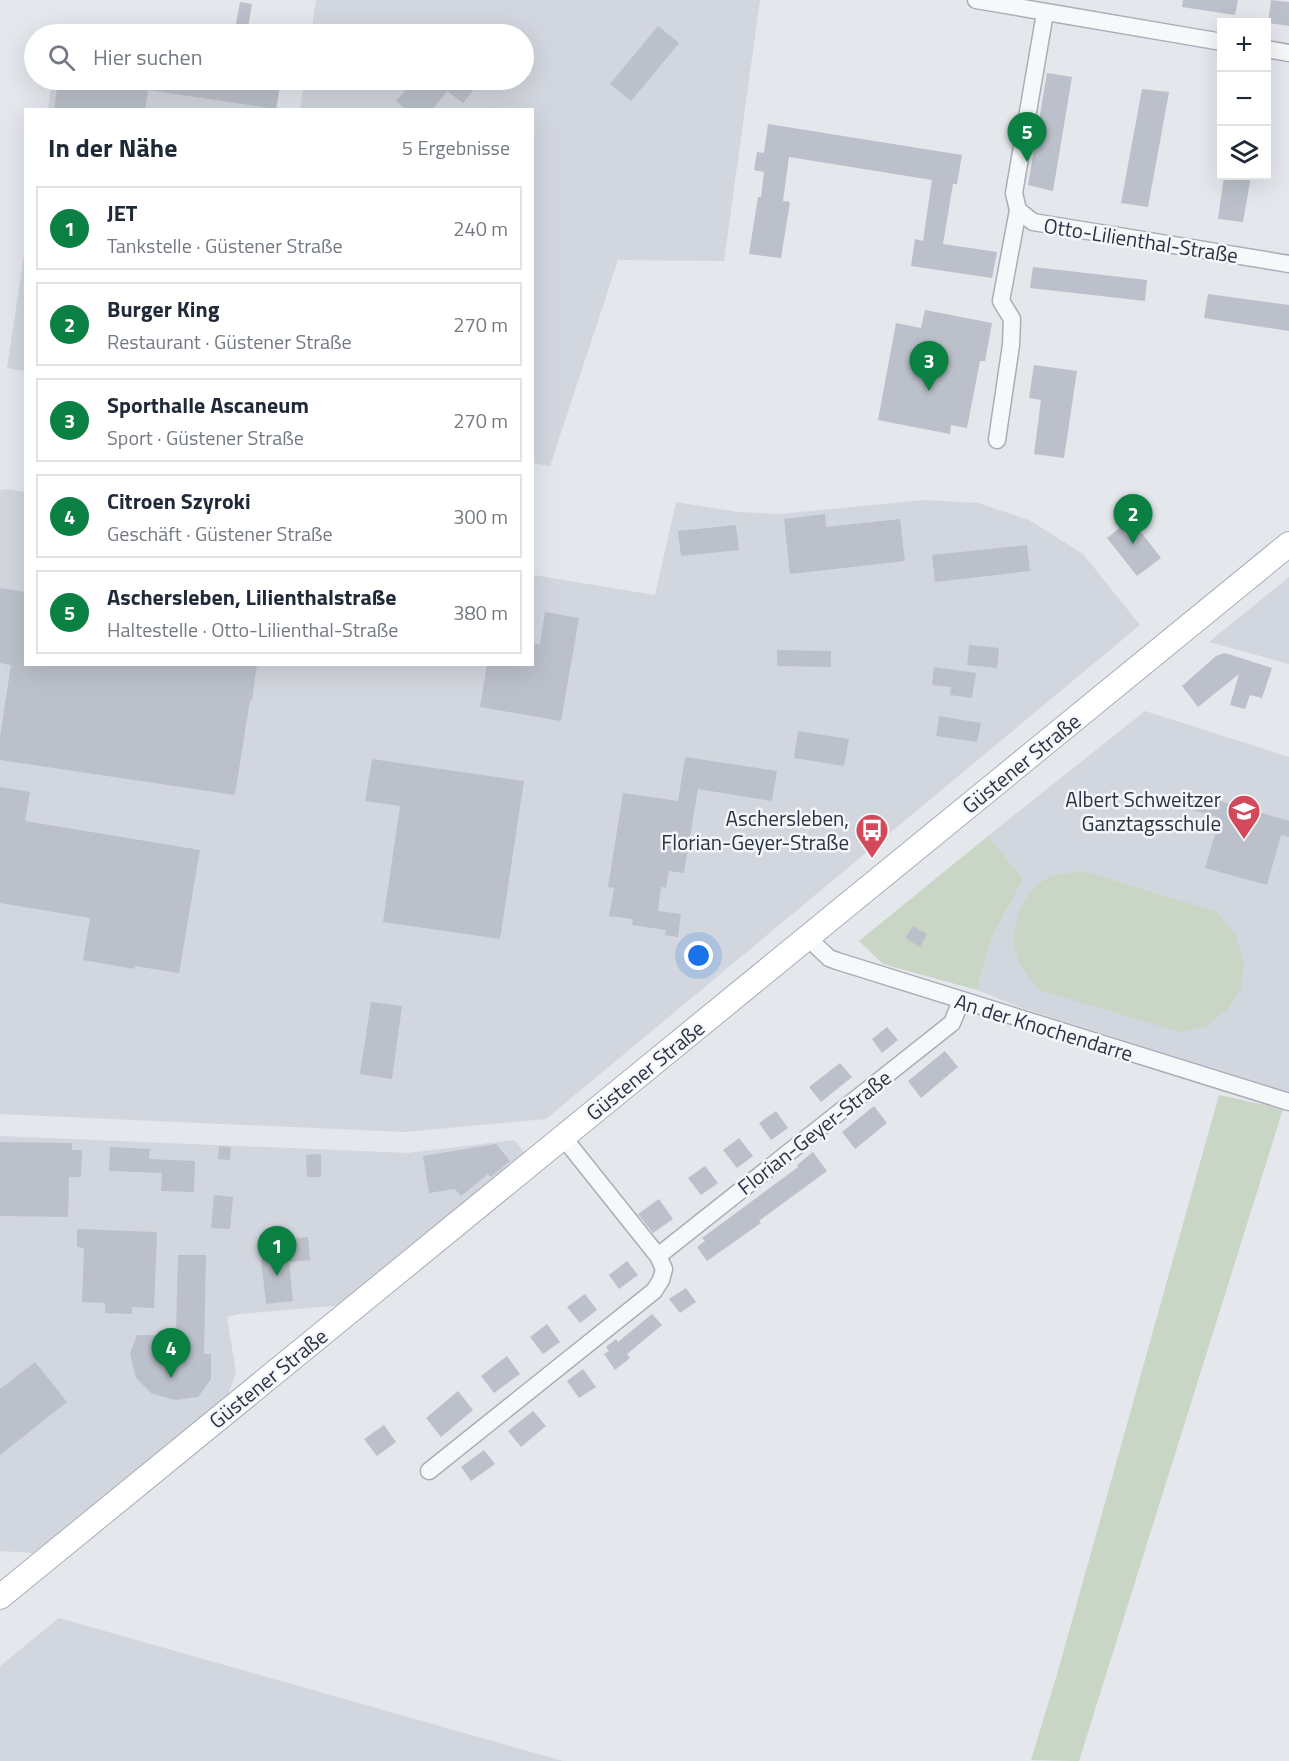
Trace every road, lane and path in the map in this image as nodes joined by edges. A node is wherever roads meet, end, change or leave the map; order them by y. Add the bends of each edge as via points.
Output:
1 (976, 0) edge
2 (1045, 13) junction
3 (1217, 41) edge
4 (1271, 50) edge
5 (1289, 53) edge
6 (1018, 210) junction
7 (1289, 264) edge
8 (997, 440) dead end
9 (1289, 544) edge
10 (807, 937) junction
11 (961, 1001) junction
12 (1289, 1102) edge
13 (563, 1137) junction
14 (658, 1256) junction
15 (429, 1471) dead end
16 (0, 1597) edge

1 - 2 street
2 - 3 street
2 - 6 street, Otto-Lilienthal-Straße via 1014,193
4 - 5 street
6 - 7 street, Otto-Lilienthal-Straße via 1033,222
6 - 8 street via 1000,301 1012,319
9 - 10 main road, Güstener Straße
10 - 11 street, An der Knochendarre via 829,958
10 - 13 main road, Güstener Straße
11 - 12 street, An der Knochendarre
11 - 14 street, Florian-Geyer-Straße via 952,1023
13 - 14 street
13 - 16 main road, Güstener Straße
14 - 15 street via 664,1269 654,1291

